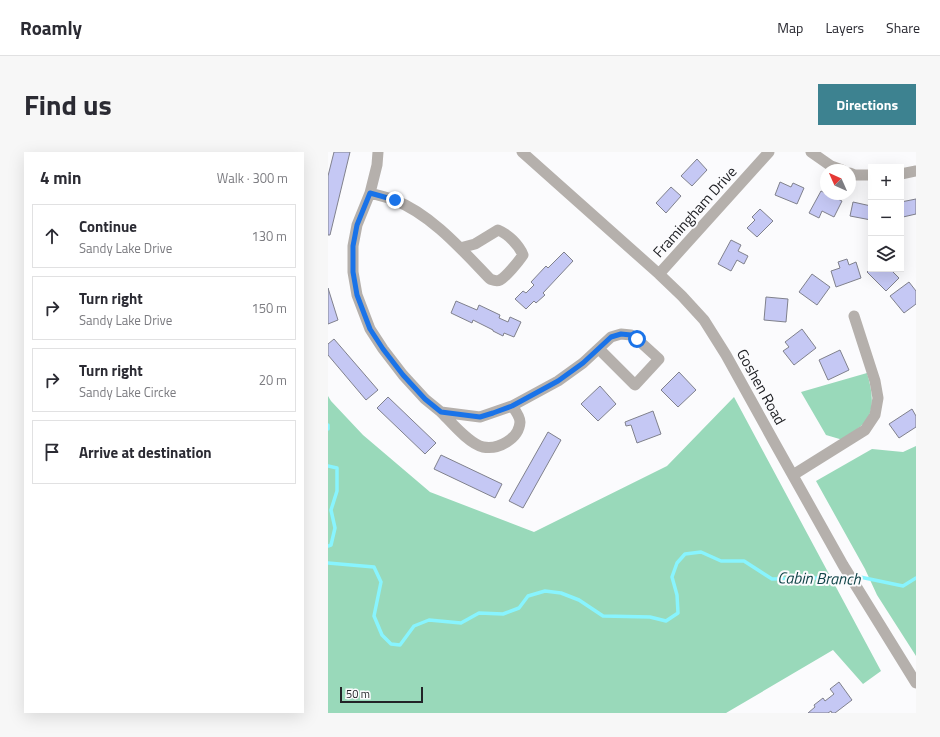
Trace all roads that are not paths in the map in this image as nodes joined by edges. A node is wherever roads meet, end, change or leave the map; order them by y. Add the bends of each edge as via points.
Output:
1 (378, 152) edge
2 (522, 152) edge
3 (769, 152) edge
4 (811, 152) edge
5 (828, 164) edge
6 (916, 171) edge
7 (904, 173) edge
8 (856, 175) edge
9 (868, 175) edge
10 (370, 193) junction
11 (460, 248) junction
12 (659, 274) junction
13 (854, 316) dead end
14 (599, 349) junction
15 (512, 406) junction
16 (441, 412) junction
17 (793, 475) junction
18 (916, 683) edge

1 - 10 street
2 - 12 street, Goshen Road
3 - 12 street, Framingham Drive
4 - 5 street
6 - 7 street
8 - 9 street
10 - 11 street via 395,200 419,213
10 - 16 street via 357,225 353,246 353,272 357,295 370,329 383,349 425,399
11 - 11 street via 495,281 500,280 523,255 520,248 504,232 498,230 475,244
12 - 17 street, Goshen Road via 693,307 716,338
13 - 17 street via 875,381 878,398 875,415 865,430
14 - 14 street via 611,337 631,335 658,359 635,385
14 - 15 street via 558,381
15 - 16 street via 480,417
15 - 16 street via 520,421 518,431 509,441 497,447 483,447 471,441
17 - 18 street, Goshen Road via 856,587

